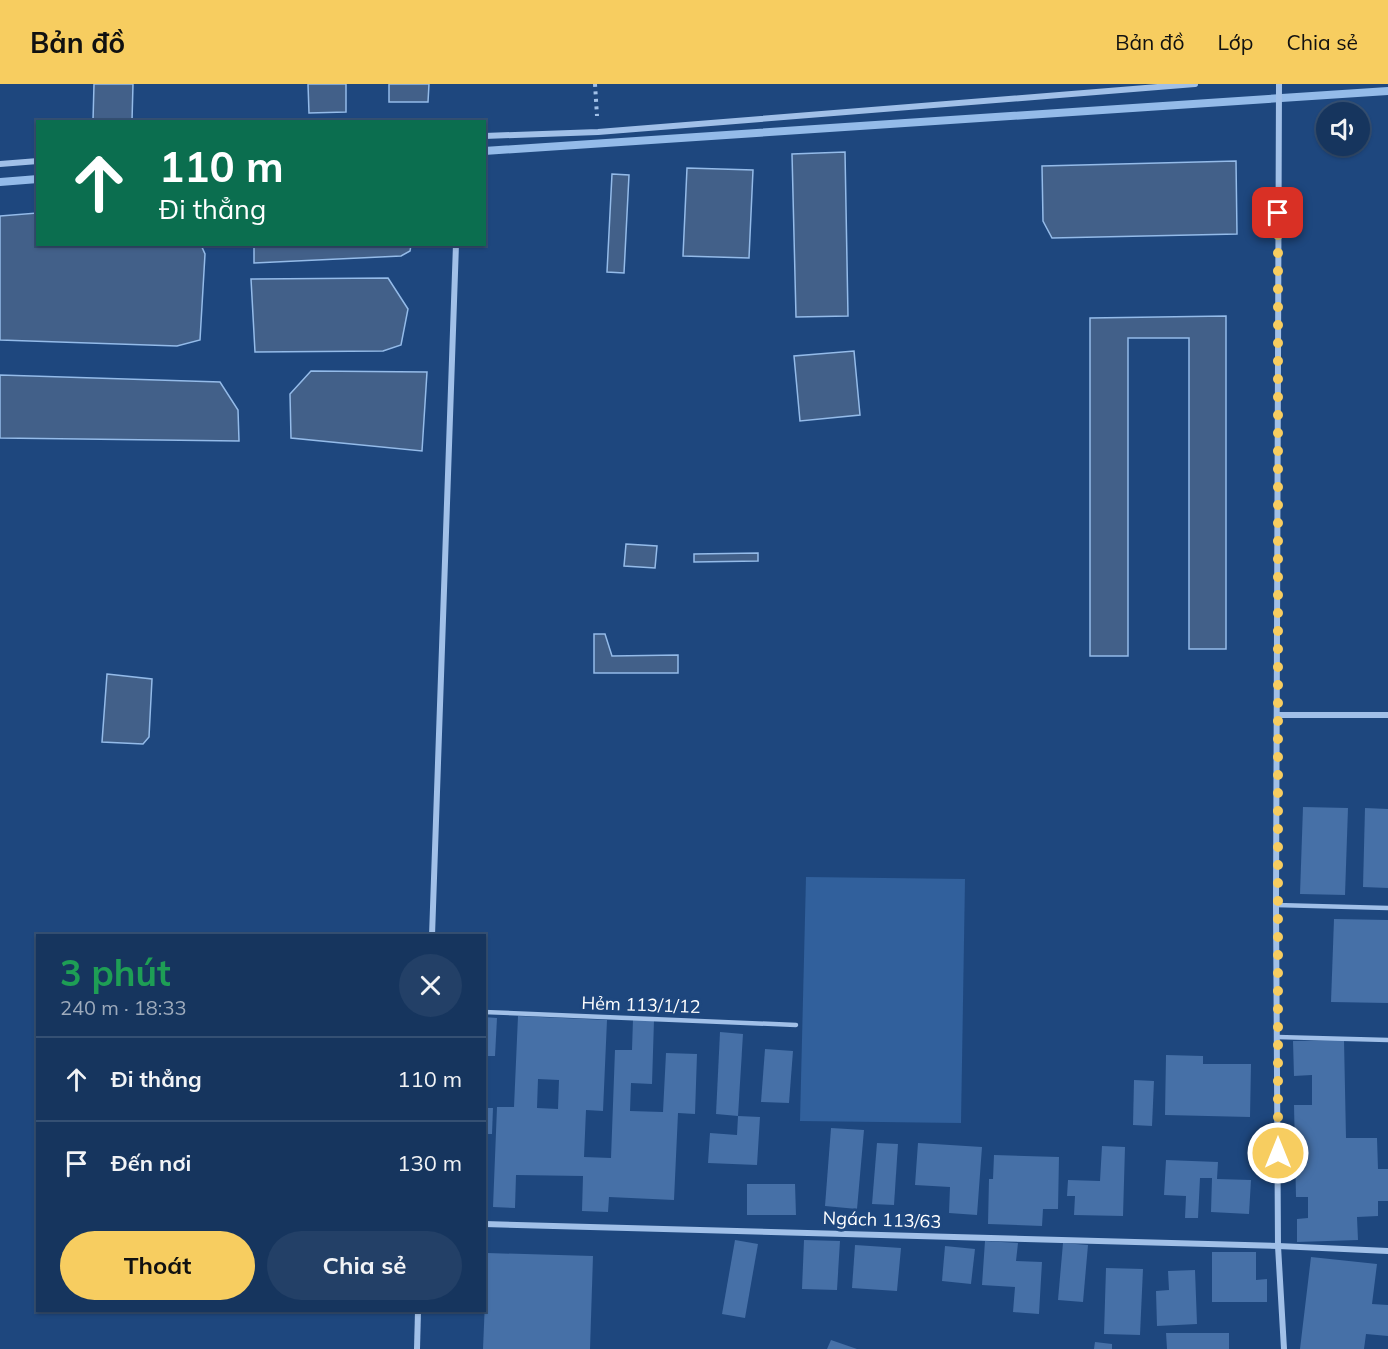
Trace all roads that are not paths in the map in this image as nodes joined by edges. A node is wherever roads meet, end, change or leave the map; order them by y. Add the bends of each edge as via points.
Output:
1 (1196, 84) edge
2 (1279, 84) edge
3 (486, 136) edge
4 (36, 161) edge
5 (0, 164) edge
6 (456, 246) edge
7 (1277, 715) junction
8 (1388, 715) edge
9 (1276, 905) junction
10 (1388, 908) edge
11 (432, 934) edge
12 (486, 1012) edge
13 (796, 1025) dead end
14 (1277, 1037) junction
15 (1388, 1040) edge
16 (486, 1224) edge
17 (1278, 1246) junction
18 (1388, 1251) edge
19 (418, 1312) edge
20 (417, 1349) edge
21 (1284, 1349) edge

1 - 3 street via 598,132
2 - 7 street
4 - 5 street
6 - 11 street
7 - 8 street
7 - 9 street
9 - 10 lane
9 - 14 street
12 - 13 lane, Hẻm 113/1/12
14 - 15 lane
14 - 17 street
16 - 17 street, Ngách 113/63
17 - 18 street, Ngách 113/63
17 - 21 street
19 - 20 street

